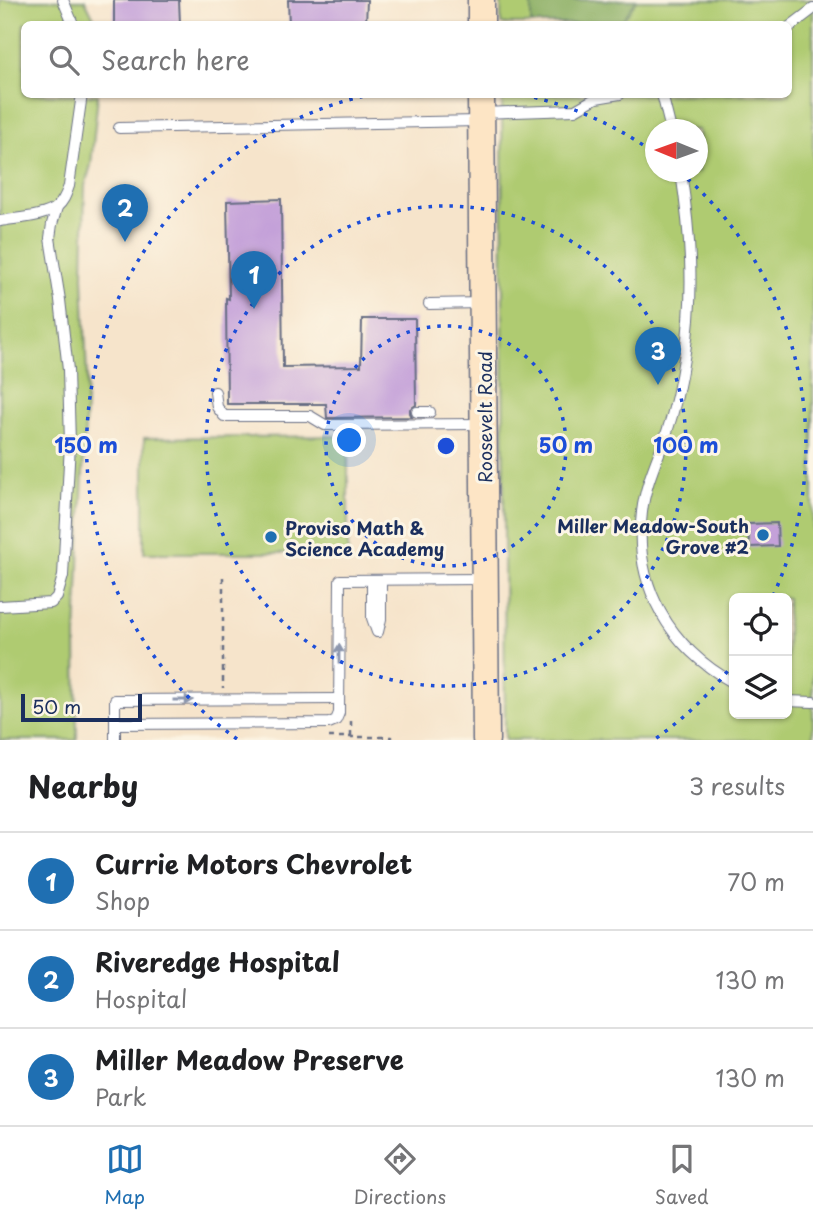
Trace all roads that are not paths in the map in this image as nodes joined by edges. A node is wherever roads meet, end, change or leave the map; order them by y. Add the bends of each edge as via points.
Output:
1 (63, 0) edge
2 (481, 0) edge
3 (813, 9) edge
4 (72, 21) edge
5 (481, 21) edge
6 (792, 26) edge
7 (81, 98) edge
8 (590, 98) edge
9 (663, 98) edge
10 (481, 110) edge
11 (668, 119) edge
12 (119, 128) dead end
13 (682, 182) edge
14 (57, 207) junction
15 (0, 221) edge
16 (483, 303) junction
17 (429, 304) dead end
18 (215, 392) dead end
19 (416, 412) dead end
20 (430, 412) dead end
21 (326, 413) dead end
22 (310, 416) junction
23 (483, 424) junction
24 (485, 579) junction
25 (0, 606) edge
26 (729, 680) edge
27 (339, 699) junction
28 (792, 701) edge
29 (813, 702) edge
30 (115, 724) junction
31 (115, 740) edge
32 (486, 740) edge

1 - 4 lane
2 - 5 main road
3 - 6 lane
7 - 14 lane via 69,186
8 - 10 lane via 575,110
9 - 11 lane
10 - 12 lane
10 - 16 main road, Roosevelt Road
13 - 26 lane via 690,252 689,324 670,421 642,510 642,563 649,589 677,639
14 - 15 lane
14 - 25 lane via 50,238 68,370 64,576 51,603
16 - 17 lane
16 - 23 main road, Roosevelt Road
18 - 22 lane via 224,416
19 - 20 lane
21 - 22 lane
22 - 23 lane via 325,425
23 - 24 main road, Roosevelt Road
27 -> 24 lane via 340,580
24 - 32 main road, Roosevelt Road
27 - 30 lane via 339,713 330,723
30 -> 27 lane via 115,700
28 - 29 lane
30 - 31 lane

